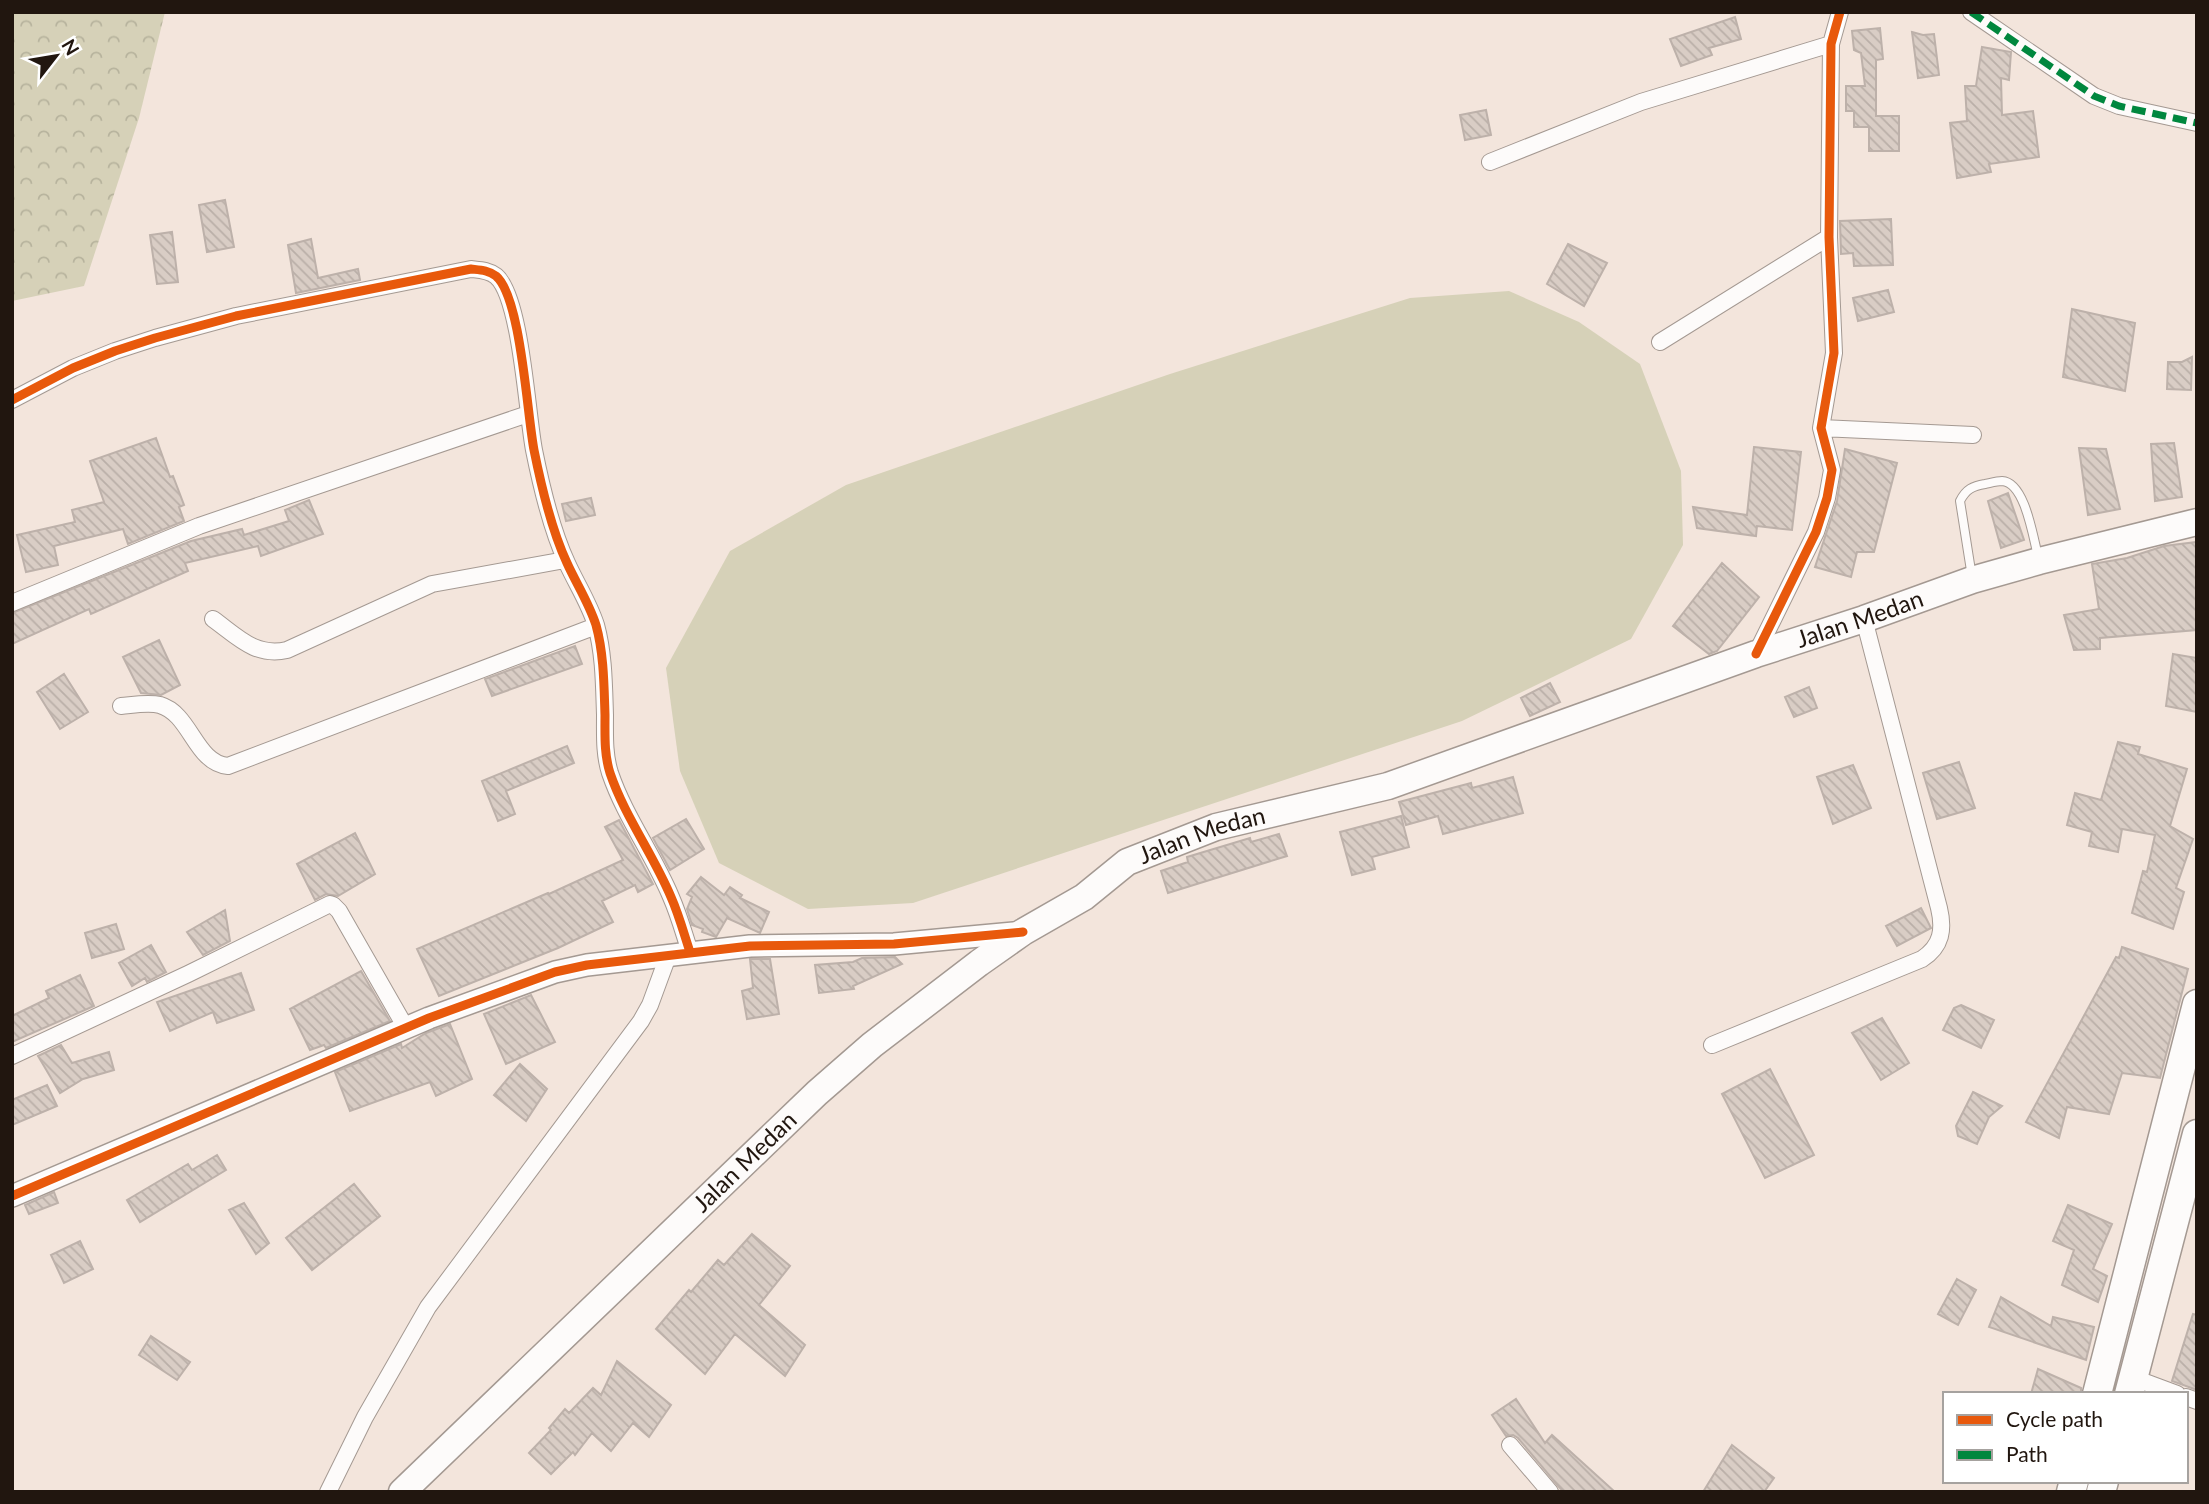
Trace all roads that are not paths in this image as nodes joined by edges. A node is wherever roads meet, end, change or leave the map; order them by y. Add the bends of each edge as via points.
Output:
1 (1840, 12) edge
2 (1971, 12) edge
3 (1831, 44) junction
4 (2197, 123) edge
5 (1490, 162) dead end
6 (1829, 237) junction
7 (1660, 342) dead end
8 (12, 400) edge
9 (528, 414) junction
10 (1821, 428) junction
11 (1973, 435) dead end
12 (2197, 522) edge
13 (565, 560) junction
14 (2039, 561) junction
15 (1972, 580) junction
16 (12, 603) edge
17 (213, 619) dead end
18 (1864, 619) junction
19 (596, 626) junction
20 (1756, 654) junction
21 (121, 706) dead end
22 (1023, 932) junction
23 (690, 952) junction
24 (668, 956) junction
25 (2197, 1004) edge
26 (406, 1028) junction
27 (1712, 1045) dead end
28 (12, 1056) edge
29 (2197, 1134) edge
30 (12, 1196) edge
31 (2131, 1386) edge
32 (2097, 1392) edge
33 (2166, 1392) edge
34 (1510, 1445) dead end
35 (328, 1492) edge
36 (402, 1492) edge
37 (1550, 1492) edge

1 - 3 street
2 - 4 street via 2094,96
3 - 5 street via 1641,102
3 - 6 street
6 - 7 street
6 - 10 street via 1833,354
8 - 9 street via 73,368 155,338 236,316 471,269 486,270 505,286
9 - 13 street via 543,491
9 - 16 street via 199,526
10 - 11 street
10 - 20 street via 1832,470 1827,498 1816,532
12 - 14 main road, Jalan Medan
13 - 17 street via 432,584 287,650 262,652
13 - 19 street
14 - 15 main road, Jalan Medan
14 - 15 lane via 2017,489 2003,481 1976,485 1964,492 1960,501
15 - 18 main road, Jalan Medan
18 - 20 main road, Jalan Medan
18 - 27 street via 1939,908 1940,940 1922,958
19 - 21 street via 228,765 211,760 163,706
19 - 23 street via 607,762 632,826 671,897
20 - 22 main road, Jalan Medan via 1388,786 1216,827 1127,862 1084,897
22 - 23 street via 894,944 770,945
22 - 36 main road, Jalan Medan via 872,1045 817,1093
23 - 24 street
24 - 26 street via 555,972
24 - 35 street via 641,1021 428,1307
25 - 32 highway
26 - 28 street via 339,911 330,904
26 - 30 street
29 - 31 highway
31 - 33 street
34 - 37 street

